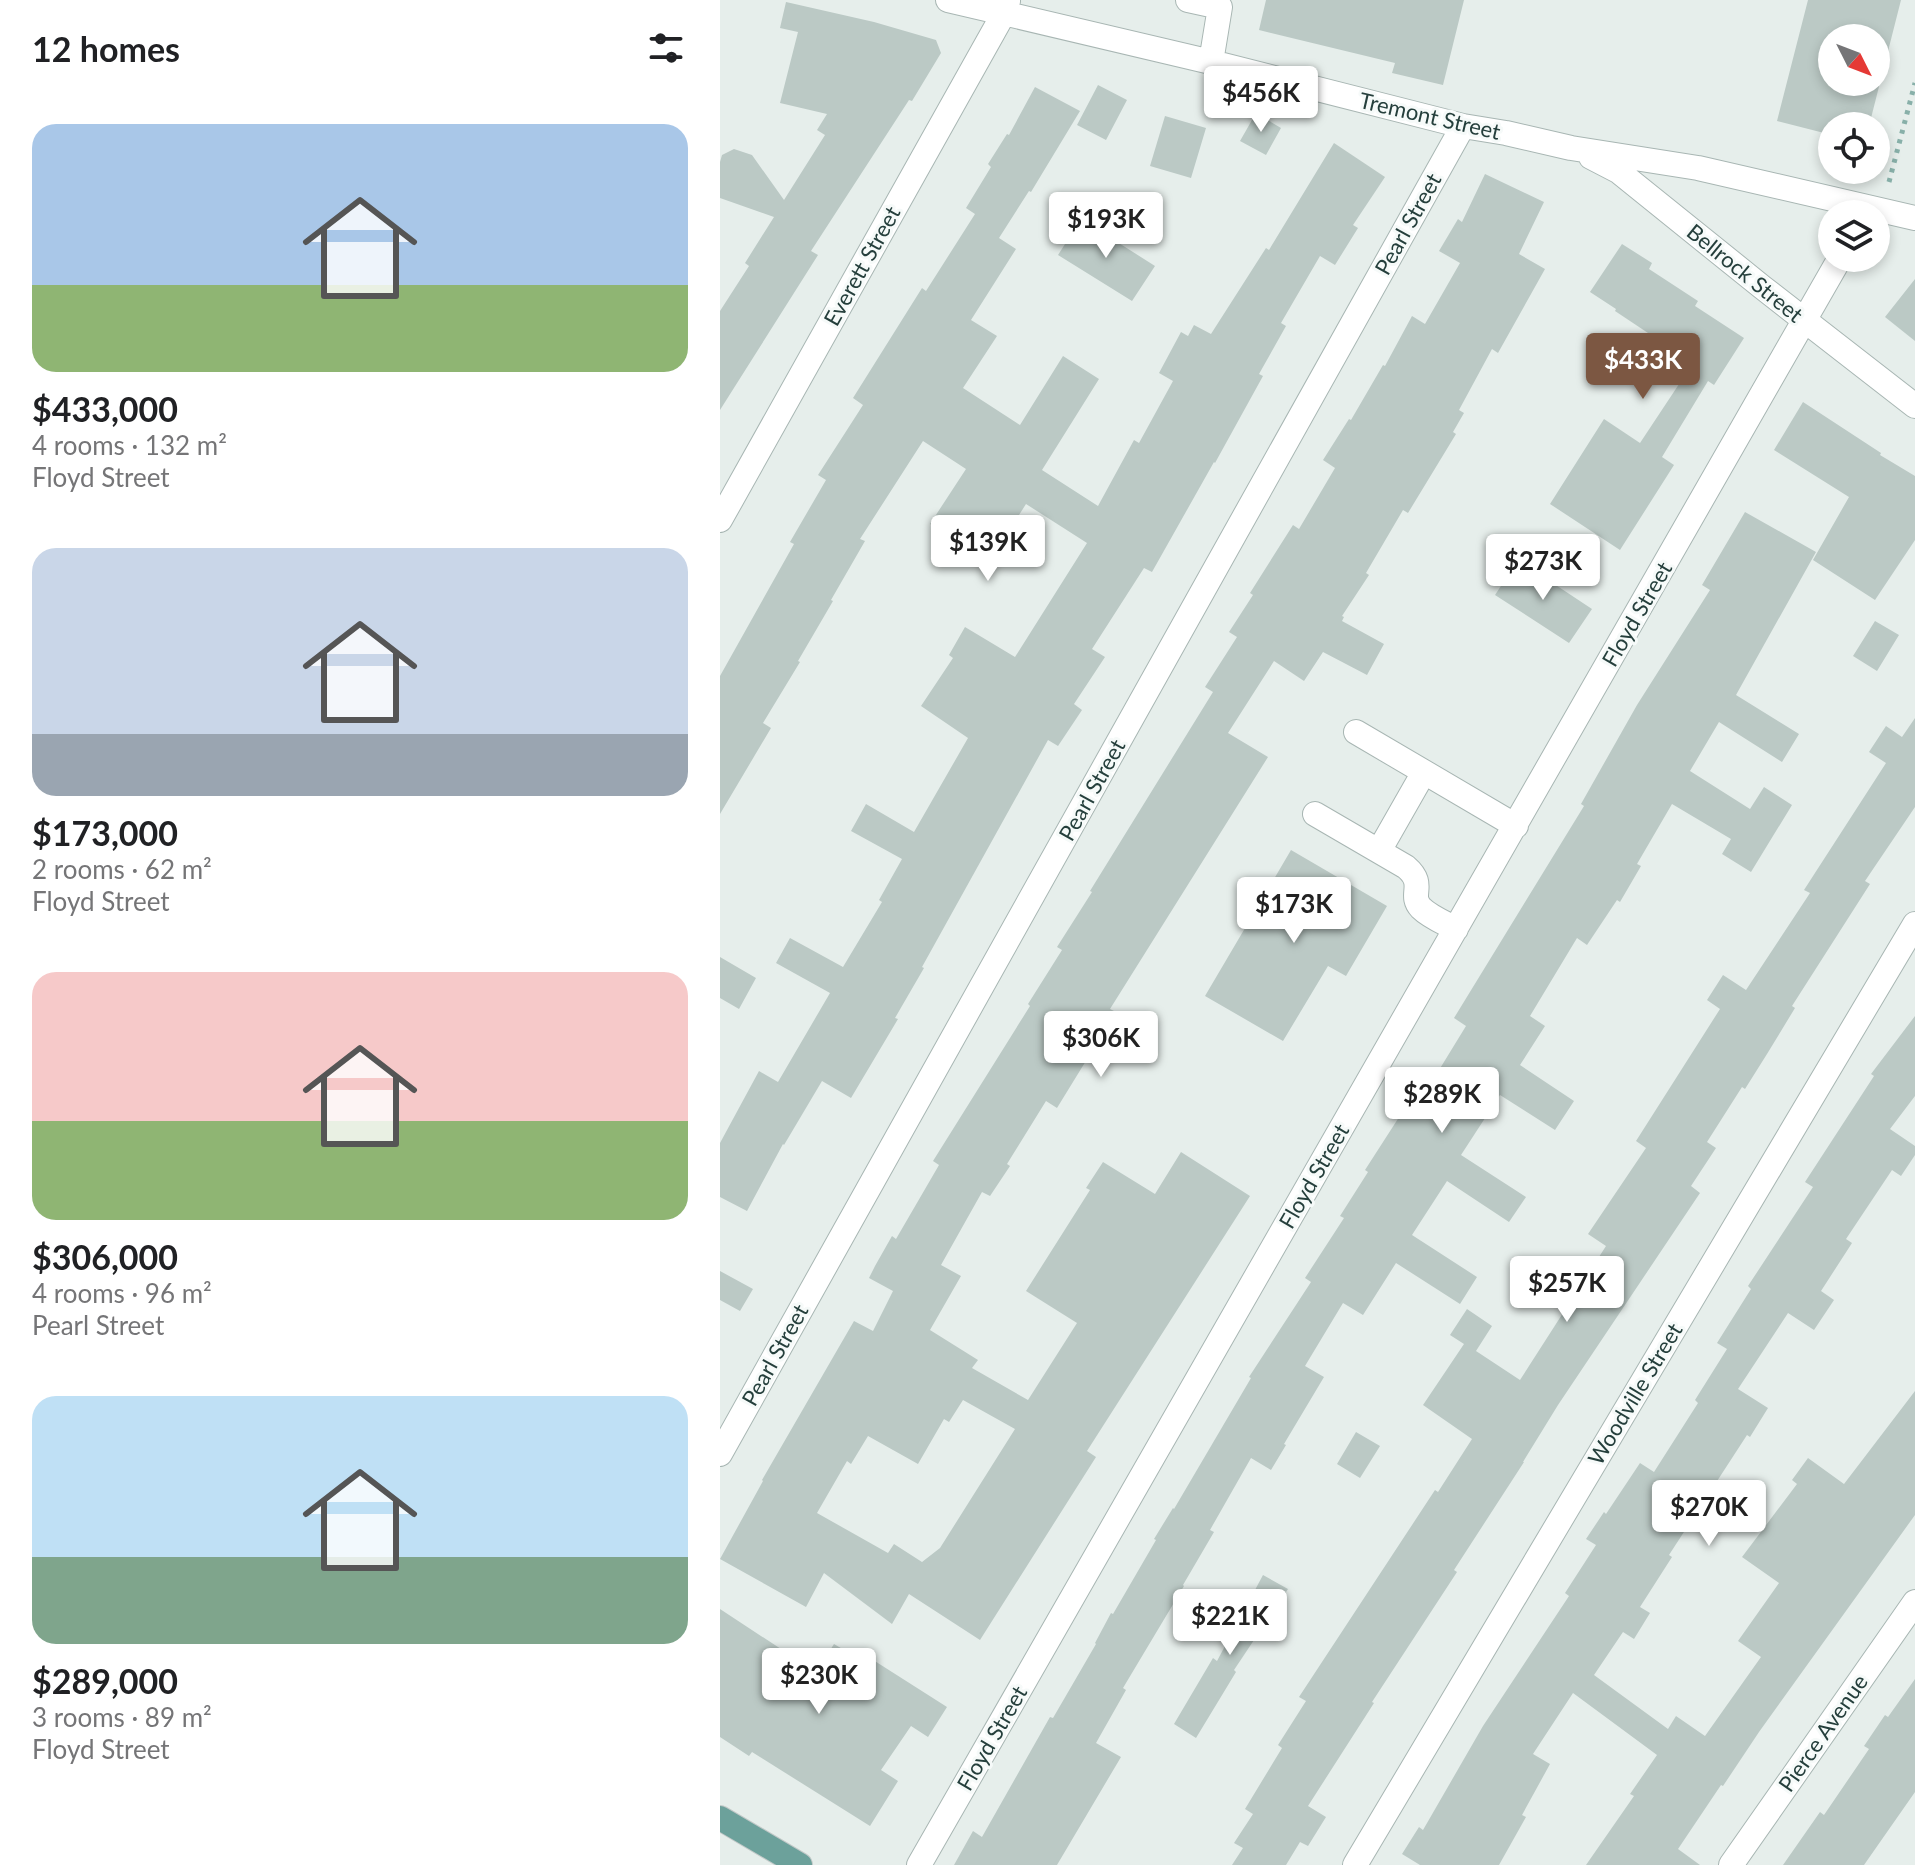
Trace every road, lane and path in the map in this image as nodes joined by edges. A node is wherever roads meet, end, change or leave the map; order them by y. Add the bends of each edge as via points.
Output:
1 (948, 0) edge
2 (1188, 0) edge
3 (1006, 6) edge
4 (1211, 62) junction
5 (1915, 83) edge
6 (1463, 126) junction
7 (1571, 148) junction
8 (1885, 200) edge
9 (1818, 209) edge
10 (1915, 221) edge
11 (1890, 226) edge
12 (1832, 272) edge
13 (1804, 320) junction
14 (1915, 406) edge
15 (720, 520) edge
16 (1356, 732) dead end
17 (1424, 772) junction
18 (1315, 814) dead end
19 (1516, 826) junction
20 (1379, 851) junction
21 (1915, 924) edge
22 (1456, 929) junction
23 (720, 1454) edge
24 (1915, 1602) edge
25 (720, 1818) edge
26 (800, 1865) edge
27 (919, 1865) edge
28 (1355, 1865) edge
29 (1731, 1865) edge

1 - 3 street, Tremont Street
2 - 4 street via 1220,7
3 - 4 street, Tremont Street
3 - 15 street, Everett Street
4 - 6 street, Tremont Street
5 - 8 path
6 - 7 street, Tremont Street
6 - 23 street, Pearl Street
7 - 9 street, Tremont Street via 1698,168
7 - 13 street, Bellrock Street via 1618,171
10 - 11 street, Tremont Street
12 - 13 street
13 - 14 street, Bellrock Street
13 - 19 street, Floyd Street
16 - 17 street
17 - 19 street
17 - 20 street
18 - 20 street
19 - 22 street, Floyd Street
20 - 22 street via 1415,875 1415,899 1421,908
21 - 28 street, Woodville Street
22 - 27 street, Floyd Street
24 - 29 street, Pierce Avenue
25 - 26 main road

